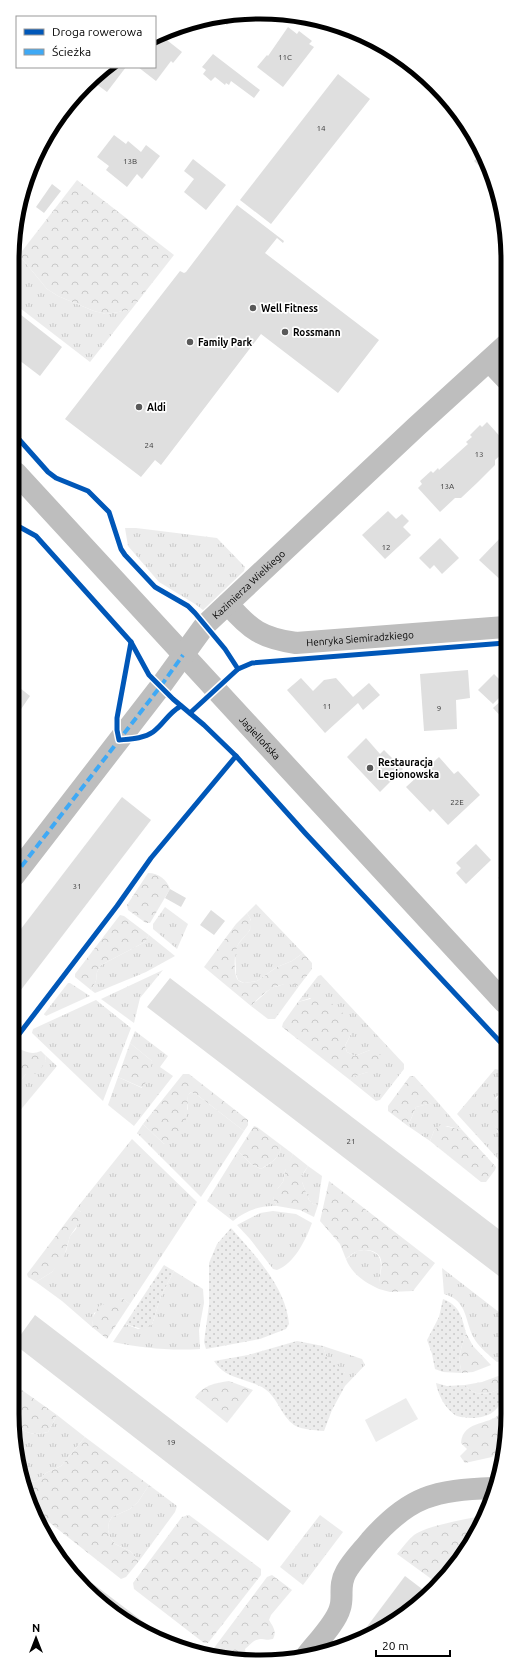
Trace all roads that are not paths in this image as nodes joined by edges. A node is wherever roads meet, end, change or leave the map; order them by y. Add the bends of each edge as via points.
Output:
1 (501, 350) edge
2 (489, 361) junction
3 (501, 374) edge
4 (19, 477) edge
5 (228, 604) junction
6 (501, 626) edge
7 (183, 655) junction
8 (19, 870) edge
9 (501, 999) edge
10 (489, 1488) edge
11 (311, 1649) edge

1 - 2 street, Kazimierza Wielkiego
2 - 3 street
2 - 5 street, Kazimierza Wielkiego
4 - 7 street, Jagiellońska
5 - 6 street, Henryka Siemiradzkiego via 243,622 255,630 279,641 296,644
5 - 7 street, Kazimierza Wielkiego via 205,625
7 - 8 street, Kazimierza Wielkiego
7 - 9 street, Jagiellońska
10 - 11 street via 466,1489 419,1500 402,1509 386,1523 346,1573 341,1586 338,1614

